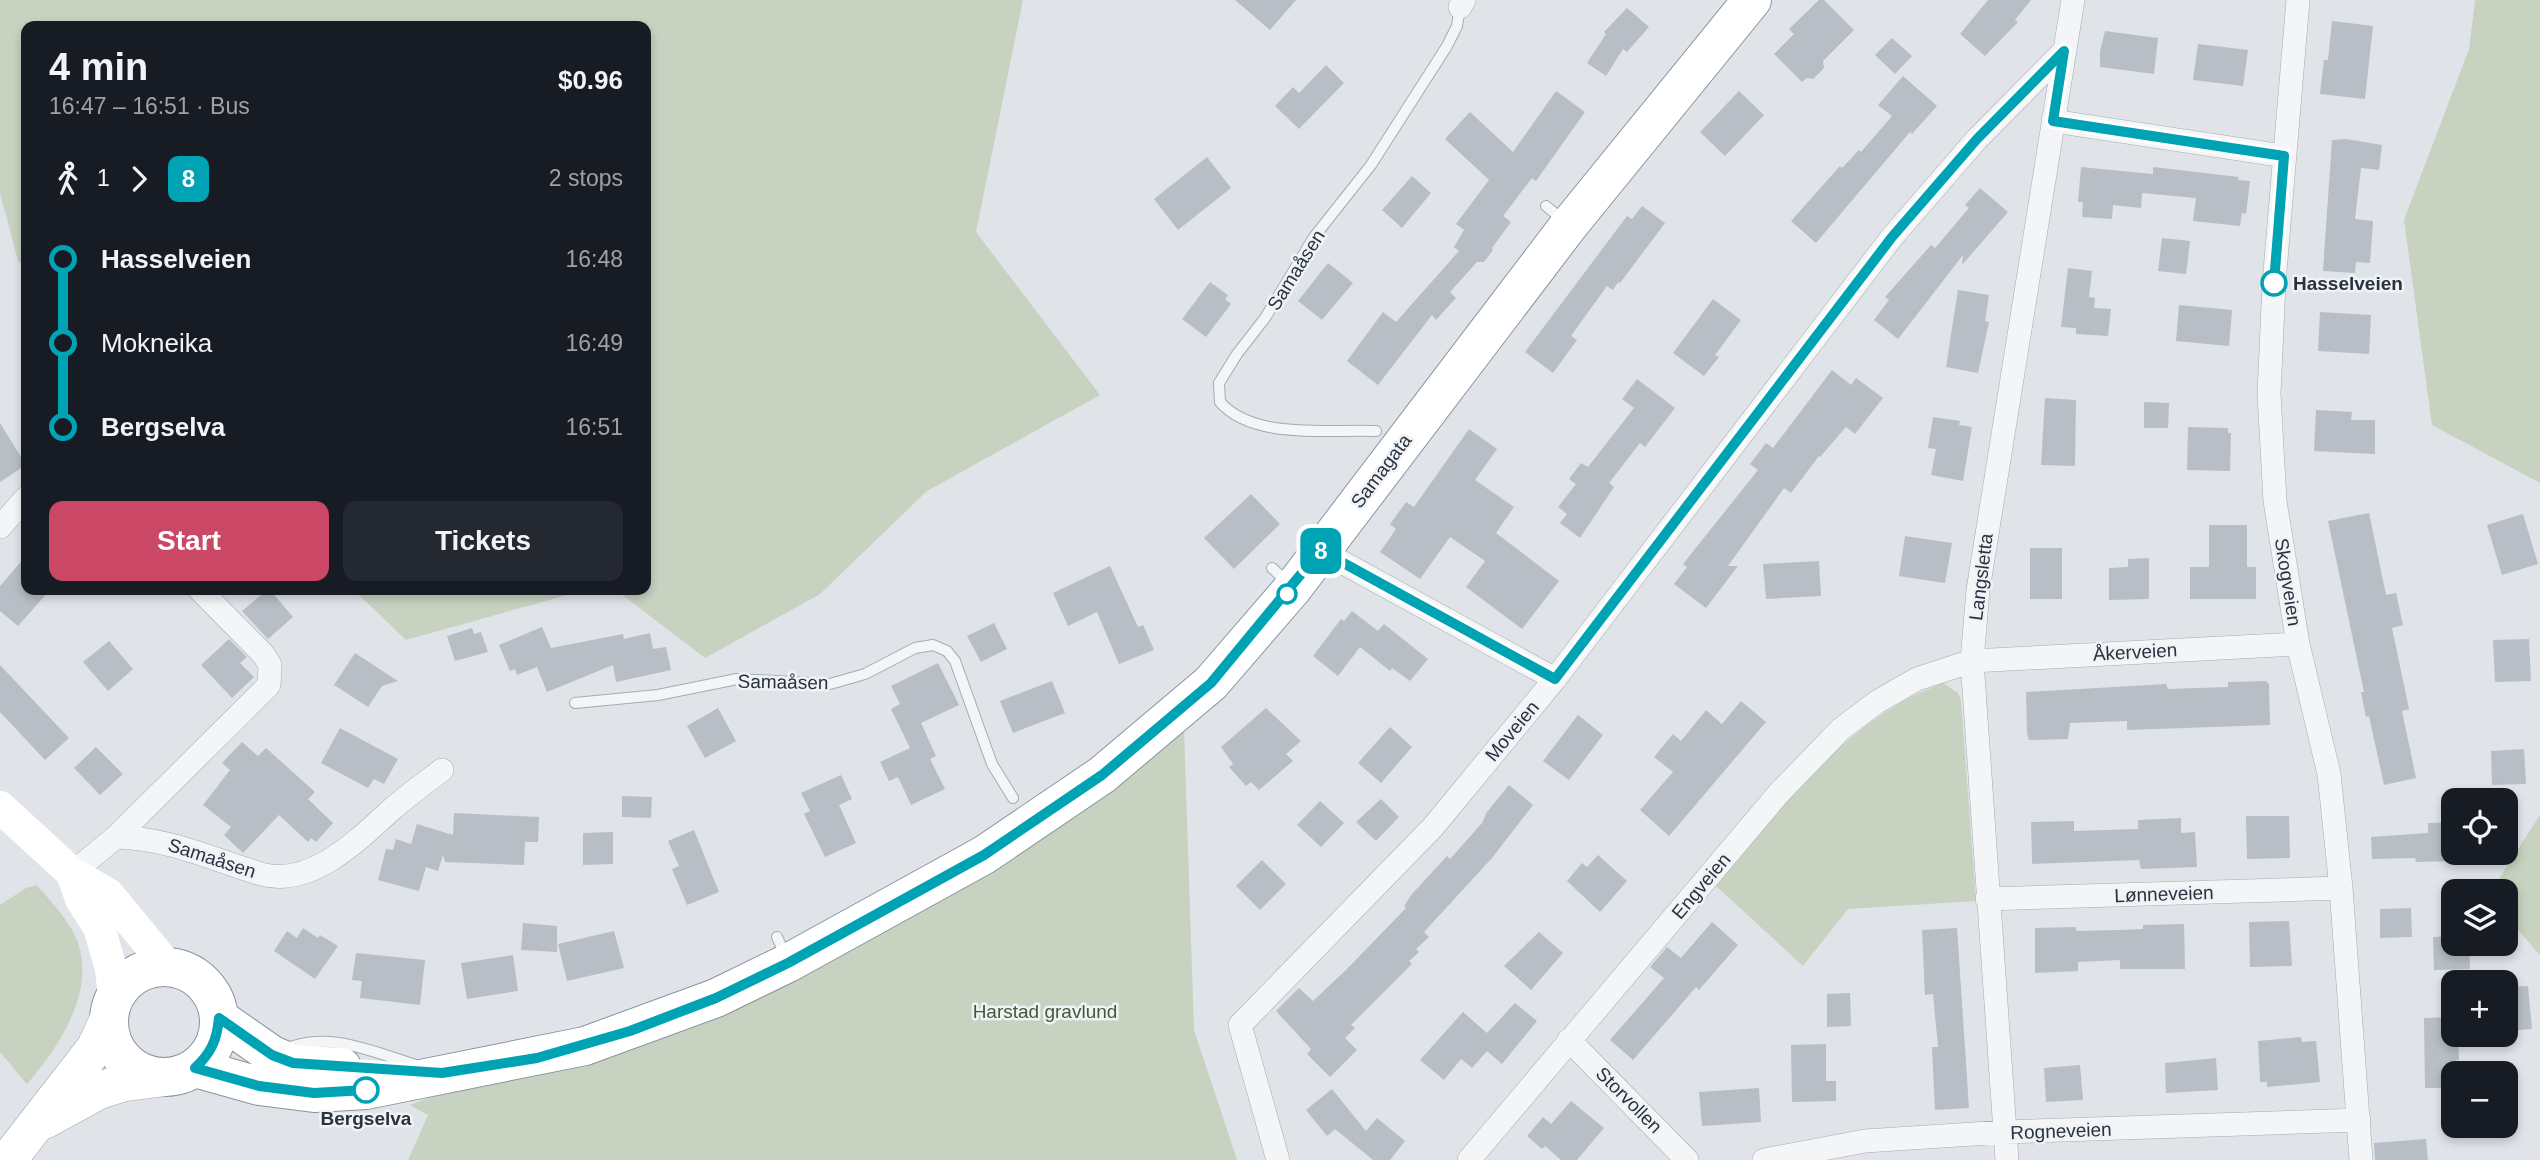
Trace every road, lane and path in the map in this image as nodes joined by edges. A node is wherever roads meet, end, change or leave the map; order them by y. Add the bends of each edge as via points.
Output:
1 (1752, 0) edge
2 (2073, 0) edge
3 (2298, 0) edge
4 (1462, 3) edge
5 (2064, 51) junction
6 (2053, 121) junction
7 (2284, 156) junction
8 (1376, 430) dead end
9 (21, 504) edge
10 (0, 527) edge
11 (1325, 545) junction
12 (205, 595) edge
13 (2298, 644) junction
14 (1972, 661) junction
15 (1555, 679) junction
16 (575, 703) dead end
17 (442, 770) dead end
18 (1013, 798) dead end
19 (0, 807) edge
20 (116, 837) junction
21 (72, 873) junction
22 (2341, 888) junction
23 (1987, 899) junction
24 (168, 967) junction
25 (111, 1008) junction
26 (219, 1018) junction
27 (1569, 1040) junction
28 (179, 1073) junction
29 (442, 1073) junction
30 (2359, 1120) junction
31 (34, 1125) junction
32 (2004, 1132) junction
33 (8, 1160) edge
34 (1278, 1160) edge
35 (1469, 1160) edge
36 (1687, 1160) edge
37 (1765, 1160) edge
38 (2007, 1160) edge
39 (2361, 1160) edge

1 - 11 highway, Samagata via 1557,215
2 - 5 street, Langsletta
3 - 7 street, Skogveien
4 - 8 lane, Samaåsen via 1447,46 1371,165 1314,237 1219,383 1220,402 1230,414 1251,424
5 - 6 street, Langsletta
5 - 15 street, Moveien via 1977,139 1892,237
6 - 7 street
6 - 14 street, Langsletta via 1978,590
7 - 13 street, Skogveien via 2269,394 2275,501
9 - 10 street
11 - 15 street via 1338,560
11 - 29 highway, Samagata via 1282,578 1211,683 1102,775 984,855 783,950 716,998 585,1046
12 - 20 street via 263,654 270,665 269,685
13 - 14 street, Åkerveien
13 - 22 street, Skogveien via 2329,774
14 - 23 street, Langsletta
14 - 27 street, Engveien via 1917,679 1841,729 1779,793
15 - 34 street, Moveien via 1433,827 1240,1025
16 - 18 lane, Samaåsen via 658,695 737,679 830,684 865,674 915,648 933,645 955,661 992,764
17 - 20 street, Samaåsen via 342,853 310,870 265,875 145,837
19 - 21 main road
20 - 21 street
21 - 24 main road via 108,894
21 - 25 main road via 81,899 99,927 111,969
22 - 23 street, Lønneveien
22 - 30 street, Skogveien
23 - 32 street, Langsletta
24 - 25 highway via 137,974 124,984
24 - 26 highway via 190,974 208,989
25 - 28 highway via 110,1037 123,1060 145,1075
25 - 31 main road via 95,1048
26 - 28 highway via 209,1055
26 - 29 highway, Samagata via 272,1055 304,1065
27 - 35 street, Engveien
27 - 36 street, Storvollen
28 - 29 highway, Samagata via 314,1093 366,1090
28 - 31 main road via 100,1090
30 - 32 street, Rogneveien
30 - 39 street, Skogveien
31 - 33 main road
32 - 37 street, Rogneveien via 1866,1141
32 - 38 street, Langsletta

